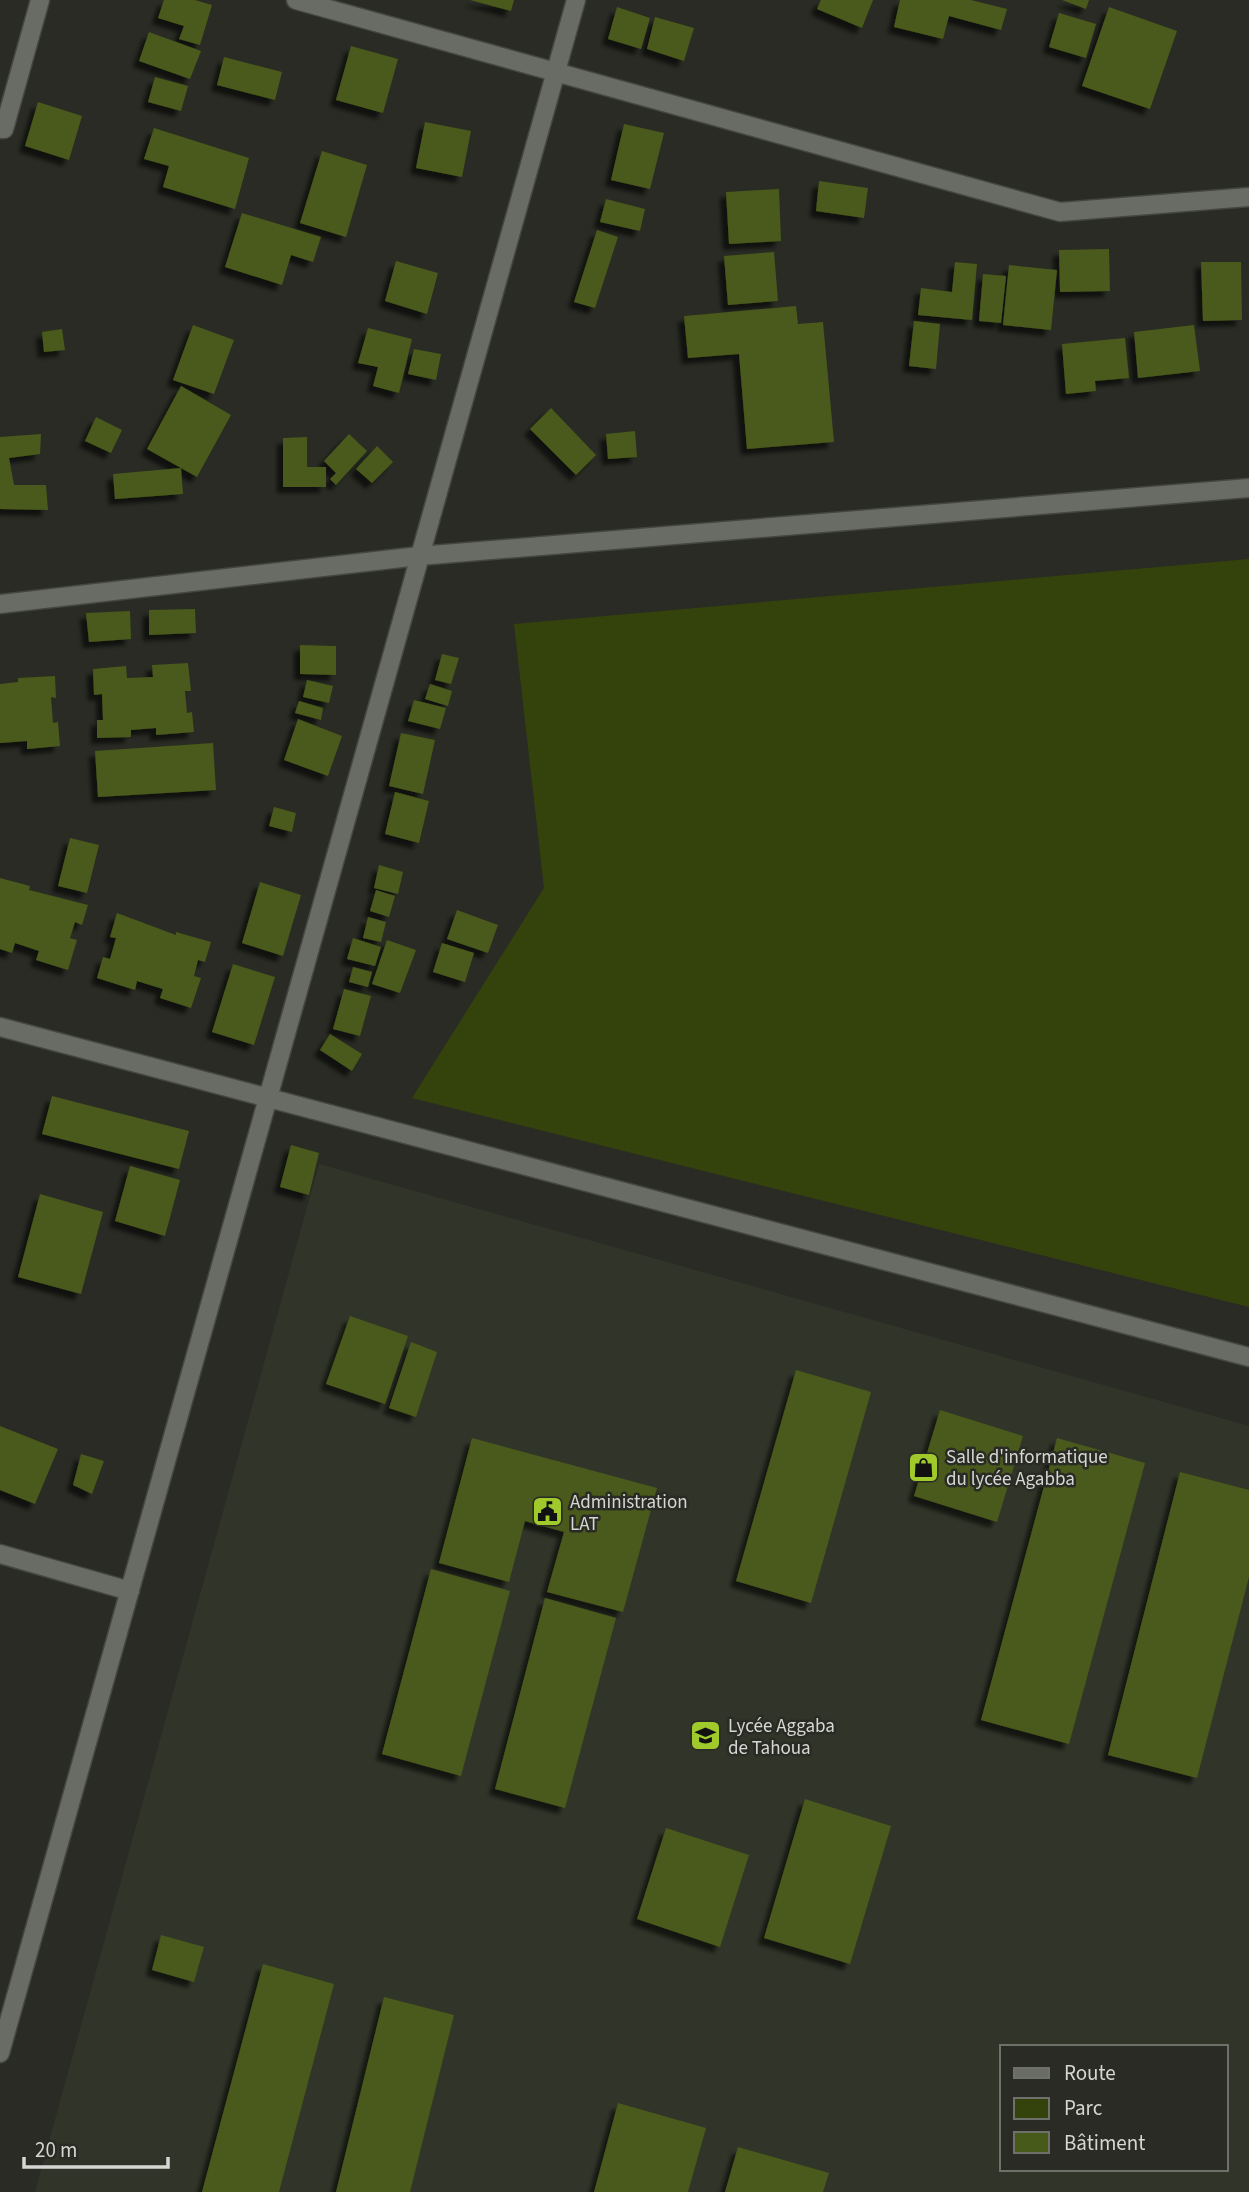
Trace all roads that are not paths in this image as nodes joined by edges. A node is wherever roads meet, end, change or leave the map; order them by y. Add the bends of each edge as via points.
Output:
1 (40, 0) edge
2 (296, 0) edge
3 (576, 0) edge
4 (555, 74) junction
5 (0, 129) edge
6 (1249, 197) edge
7 (1249, 488) edge
8 (419, 556) junction
9 (0, 604) edge
10 (0, 1027) edge
11 (269, 1096) junction
12 (1249, 1357) edge
13 (0, 1554) edge
14 (130, 1591) junction
15 (0, 2053) edge

1 - 5 street via 4,129
2 - 4 street
3 - 4 street
4 - 6 street via 1060,212
4 - 8 street
7 - 8 street
8 - 9 street
8 - 11 street
10 - 11 street
11 - 12 street
11 - 14 street
13 - 14 street
14 - 15 street

